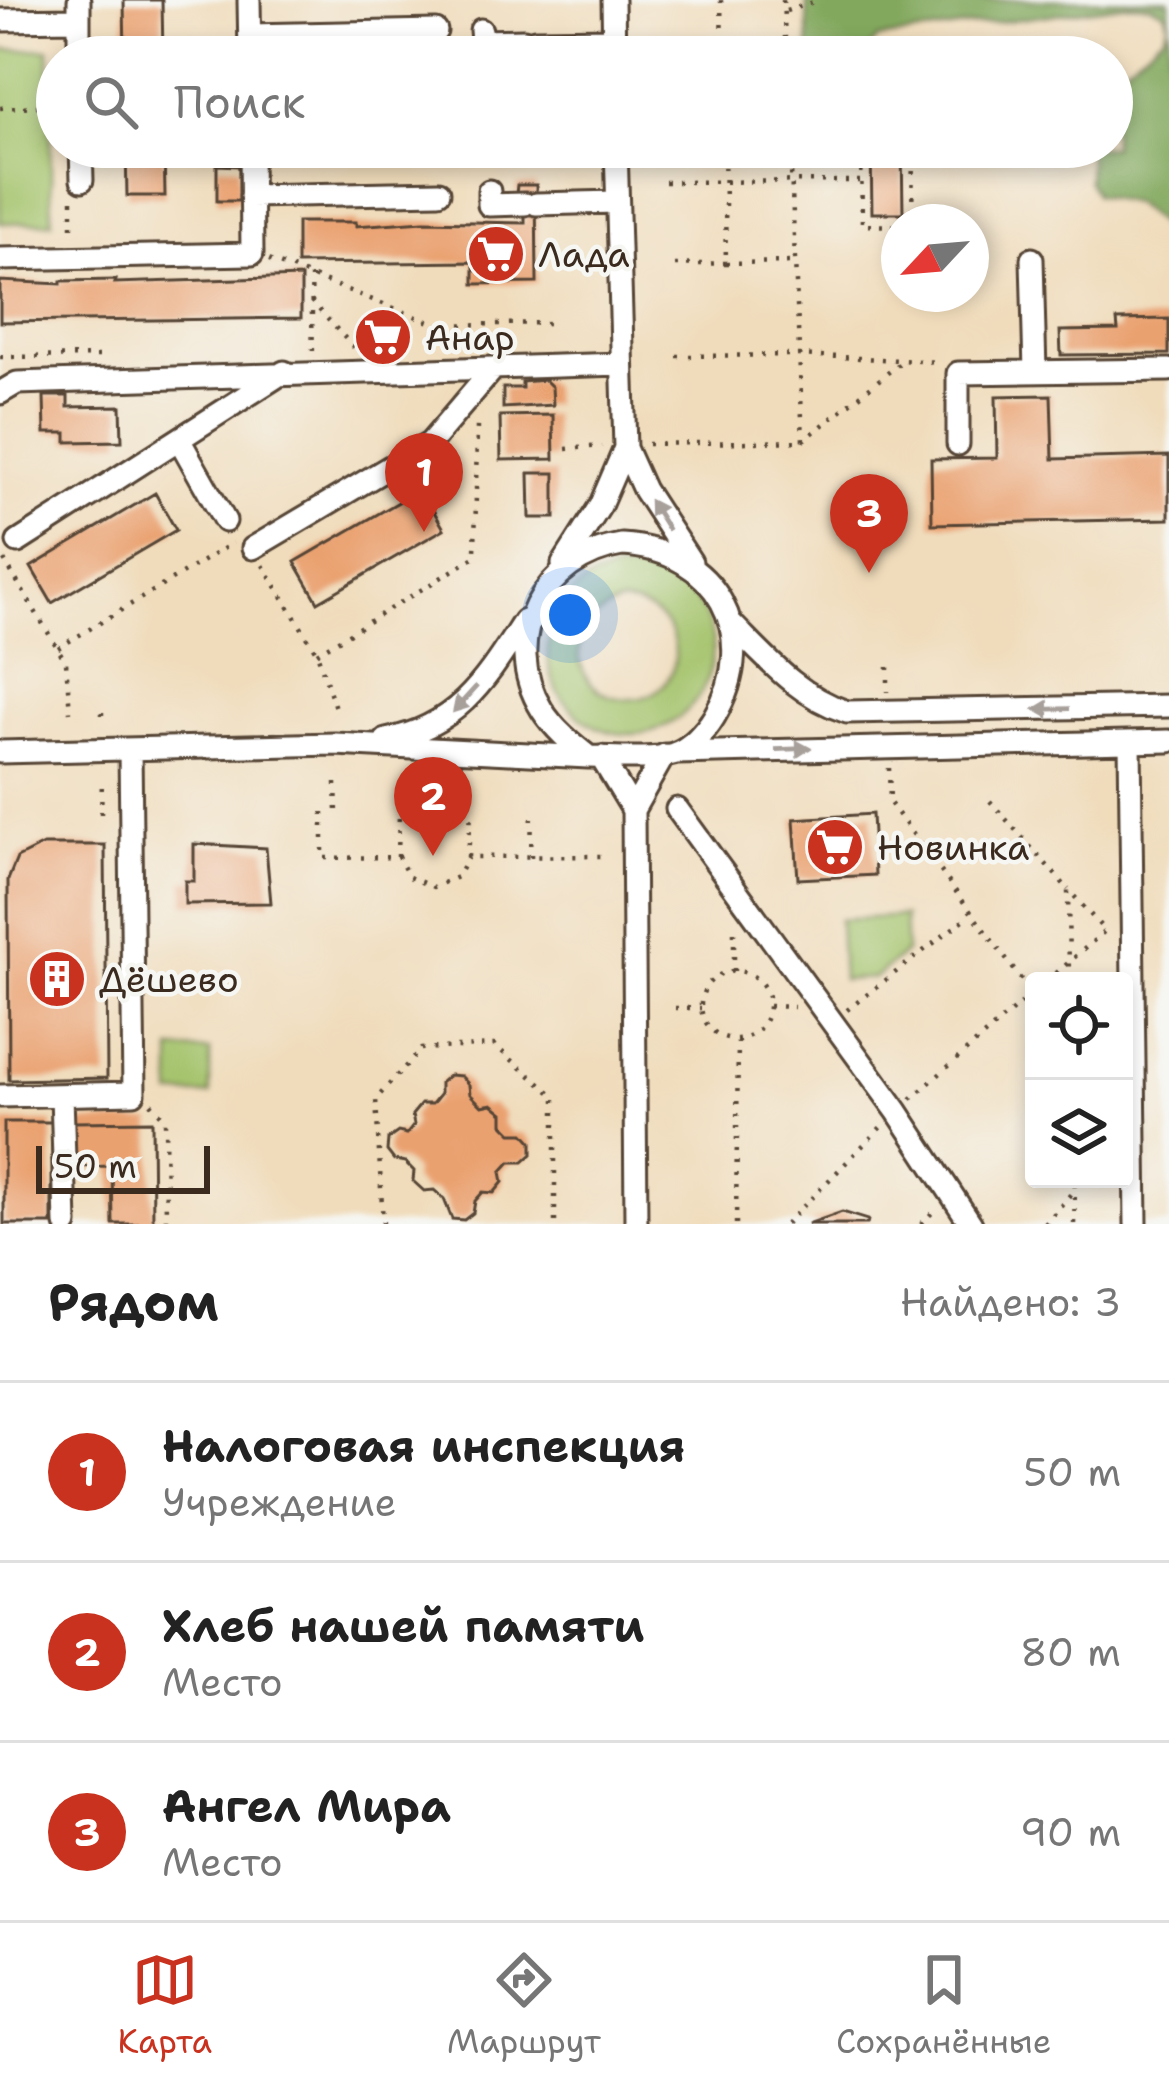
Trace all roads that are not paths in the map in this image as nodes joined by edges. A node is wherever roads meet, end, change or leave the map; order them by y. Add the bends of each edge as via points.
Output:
1 (249, 0) edge
2 (613, 0) edge
3 (79, 9) edge
4 (0, 20) edge
5 (481, 30) dead end
6 (436, 31) dead end
7 (250, 36) edge
8 (374, 36) edge
9 (482, 36) edge
10 (614, 36) edge
11 (82, 168) edge
12 (251, 168) edge
13 (616, 168) edge
14 (82, 180) road end
15 (489, 191) dead end
16 (439, 192) dead end
17 (251, 196) junction
18 (617, 202) junction
19 (1032, 259) dead end
20 (0, 260) edge
21 (621, 364) junction
22 (494, 368) junction
23 (1169, 370) edge
24 (284, 372) junction
25 (1034, 372) junction
26 (0, 393) edge
27 (180, 441) junction
28 (958, 444) dead end
29 (616, 447) junction
30 (226, 521) dead end
31 (253, 548) road end
32 (9, 549) edge
33 (555, 575) junction
34 (703, 577) junction
35 (533, 606) junction
36 (731, 623) junction
37 (1169, 706) edge
38 (1169, 741) edge
39 (1130, 742) junction
40 (362, 745) junction
41 (130, 749) junction
42 (0, 752) edge
43 (670, 754) junction
44 (595, 757) junction
45 (677, 809) dead end
46 (633, 810) junction
47 (62, 1095) junction
48 (0, 1096) edge
49 (66, 1224) edge
50 (636, 1224) edge
51 (971, 1224) edge
52 (1136, 1224) edge

1 - 7 street
2 - 10 street
3 - 4 street
5 - 9 street
6 - 8 street
11 - 14 street
12 - 17 street
13 - 18 street
15 - 18 street via 489,205
16 - 17 street
17 - 20 street via 252,254
18 - 21 street
19 - 25 street
21 - 22 street
21 - 29 street
22 - 24 street
22 - 31 street via 430,442
23 - 25 street
24 - 26 street via 17,383
24 - 27 street
25 - 28 street via 958,373
27 - 30 street
27 - 32 street
29 - 33 street via 600,506
34 -> 29 street
33 - 34 street via 586,554 622,545 658,549
33 - 35 street
34 - 36 street
35 -> 40 street via 457,711 416,734
35 - 44 street via 526,675 561,735
37 -> 36 street via 847,712 817,702
36 - 43 street via 728,688 710,724
38 - 39 street
43 -> 39 street
39 - 52 street
40 - 41 street
40 - 44 street
41 - 42 street
41 - 47 street via 134,1093
43 - 44 street
43 - 46 street
44 - 46 street
45 - 51 street
46 - 50 street
47 - 48 street
47 - 49 street

